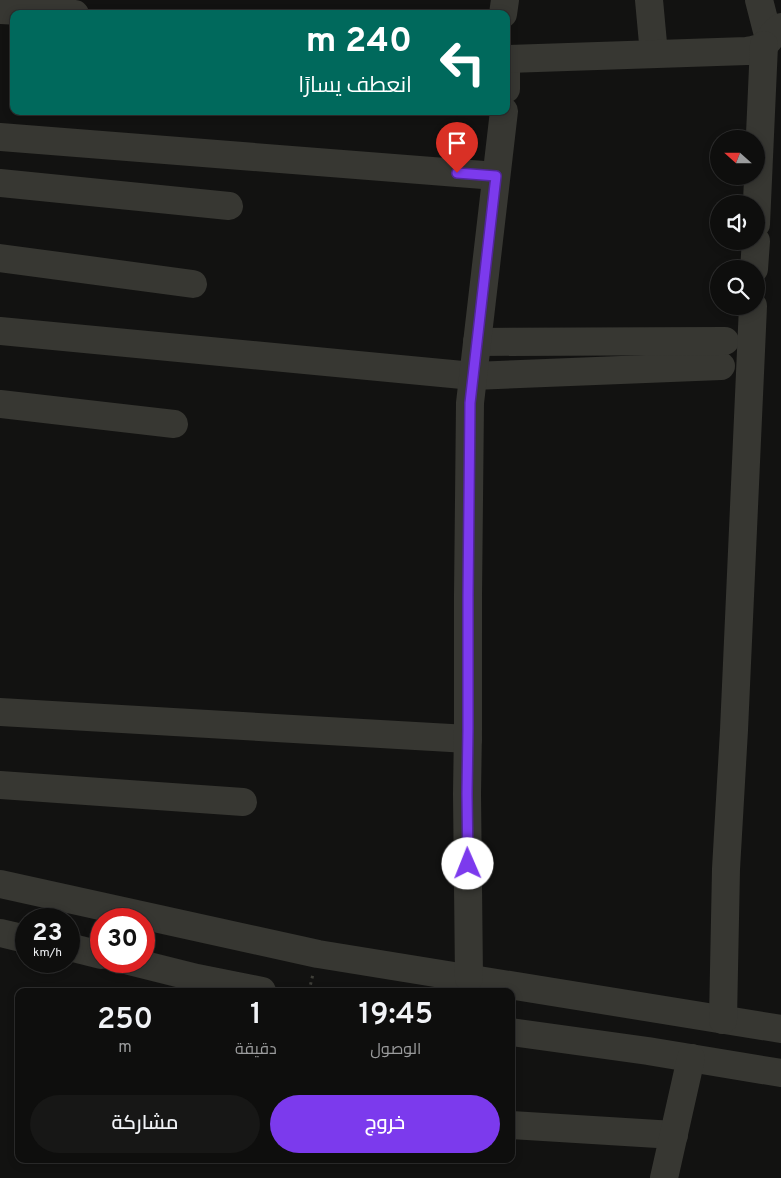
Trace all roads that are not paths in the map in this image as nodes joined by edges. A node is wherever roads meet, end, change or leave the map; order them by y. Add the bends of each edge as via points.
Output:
1 (649, 0) edge
2 (759, 0) edge
3 (771, 37) edge
4 (654, 54) junction
5 (510, 58) edge
6 (504, 115) edge
7 (0, 137) edge
8 (496, 176) junction
9 (0, 184) edge
10 (758, 195) edge
11 (229, 206) dead end
12 (0, 258) edge
13 (193, 284) dead end
14 (753, 315) edge
15 (0, 331) edge
16 (477, 342) junction
17 (473, 376) junction
18 (0, 404) edge
19 (174, 424) dead end
20 (0, 712) edge
21 (468, 739) junction
22 (0, 785) edge
23 (243, 802) dead end
24 (0, 884) edge
25 (0, 933) edge
26 (15, 936) edge
27 (155, 968) edge
28 (469, 978) junction
29 (247, 988) edge
30 (722, 1020) junction
31 (781, 1029) edge
32 (515, 1033) edge
33 (691, 1058) junction
34 (781, 1072) edge
35 (515, 1125) edge
36 (674, 1135) junction
37 (664, 1178) edge

1 - 4 street
2 - 3 street
3 - 4 street via 756,49 747,51
3 - 10 street
4 - 5 street
6 - 8 street
7 - 8 street
8 - 16 street
9 - 11 street
12 - 13 street
14 - 30 street via 726,868
15 - 17 street
16 - 17 street
16 - 17 street via 724,354
17 - 21 street via 470,403
18 - 19 street
20 - 21 street
21 - 28 street
22 - 23 street
24 - 28 street via 318,954
25 - 26 street
27 - 29 street
28 - 30 street
30 - 31 street
32 - 33 street
33 - 34 street
33 - 36 street
35 - 36 street
36 - 37 street

